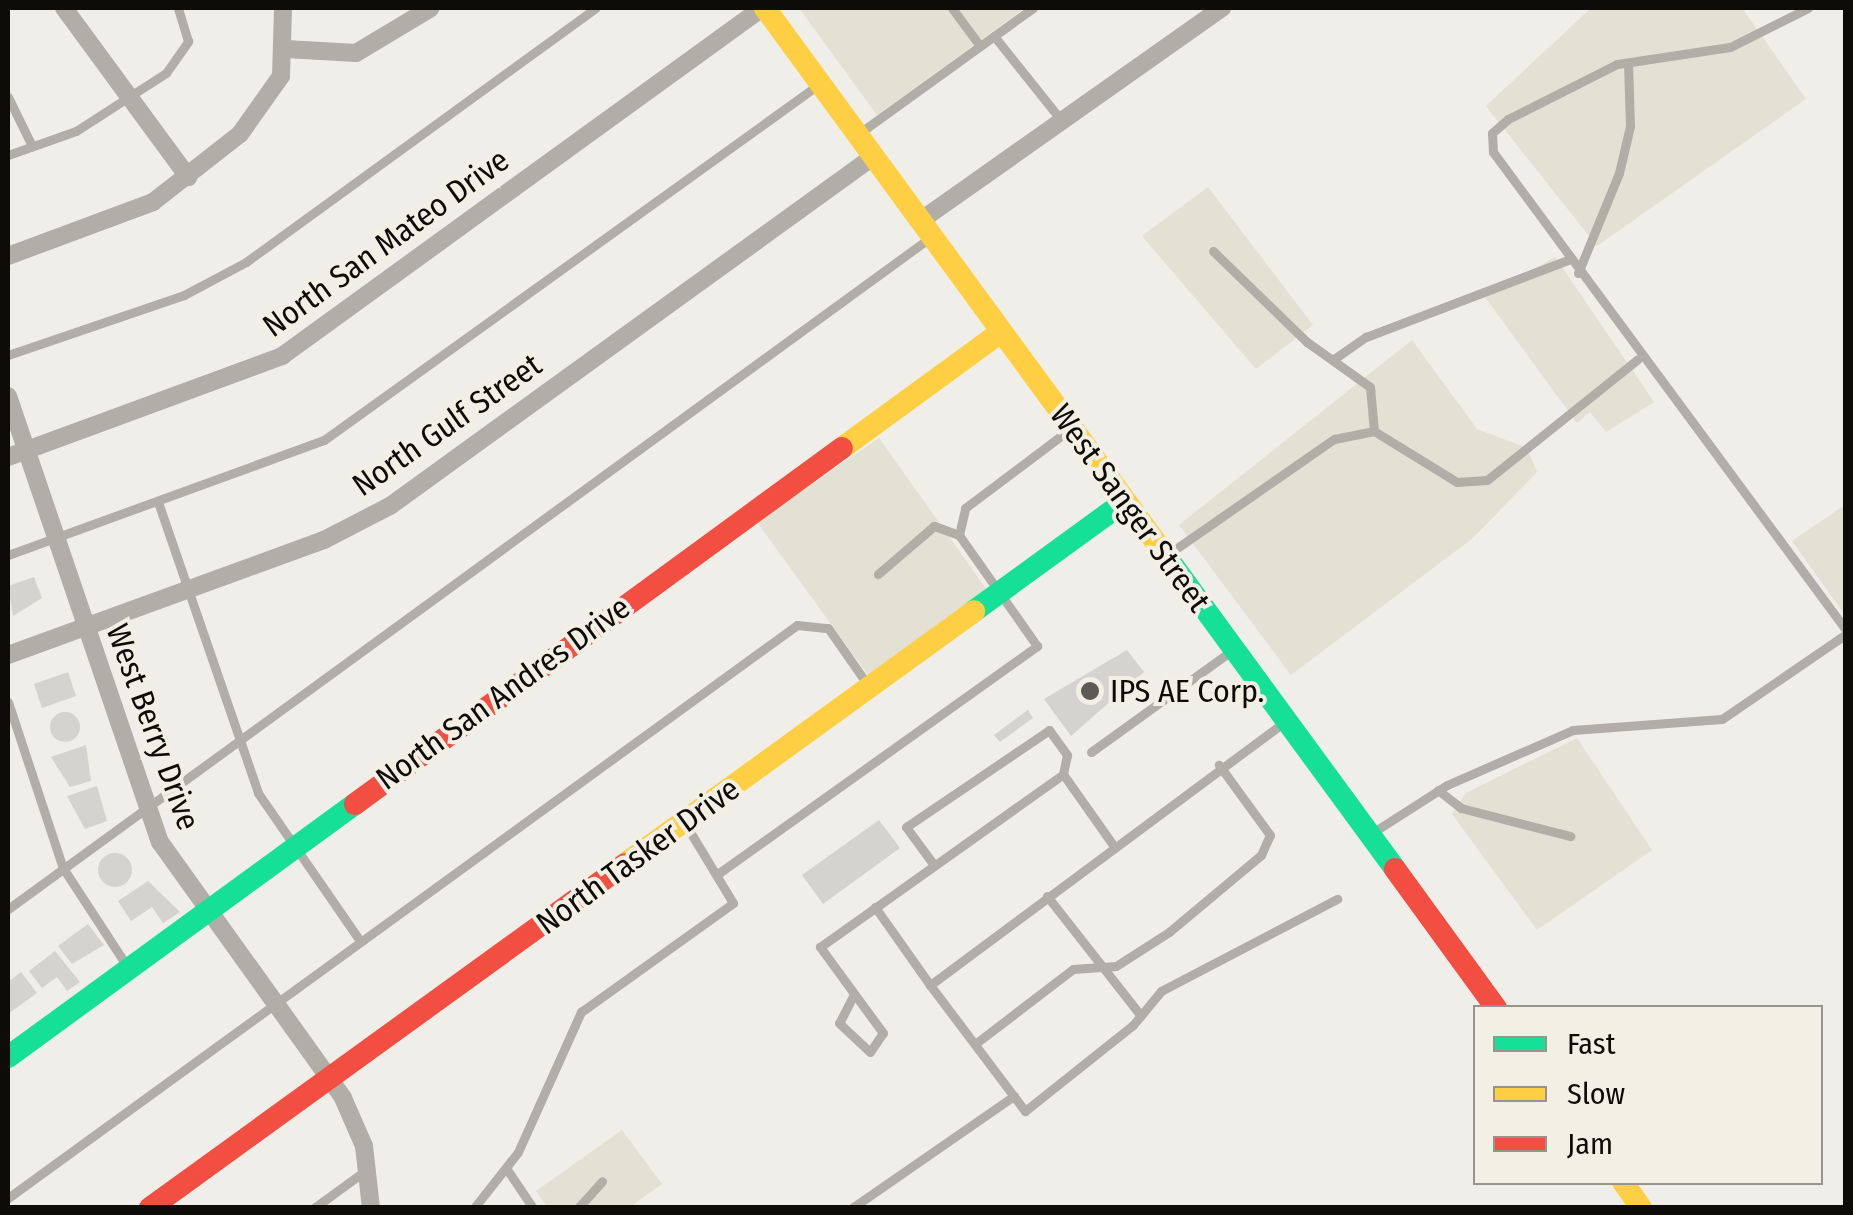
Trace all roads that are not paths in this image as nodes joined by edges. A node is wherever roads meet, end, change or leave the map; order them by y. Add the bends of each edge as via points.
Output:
1 (64, 8) edge
2 (178, 8) edge
3 (283, 8) edge
4 (430, 8) edge
5 (595, 8) edge
6 (764, 8) edge
7 (955, 8) edge
8 (1033, 8) edge
9 (1222, 8) edge
10 (1808, 8) edge
11 (994, 36) junction
12 (980, 46) junction
13 (286, 48) junction
14 (1628, 63) junction
15 (821, 84) junction
16 (128, 96) junction
17 (8, 97) edge
18 (1062, 122) junction
19 (858, 135) junction
20 (32, 146) junction
21 (8, 155) edge
22 (874, 156) junction
23 (188, 177) junction
24 (926, 229) junction
25 (1213, 251) dead end
26 (8, 256) edge
27 (1568, 260) junction
28 (1578, 274) junction
29 (1001, 332) junction
30 (8, 355) edge
31 (1334, 359) junction
32 (1638, 360) junction
33 (8, 396) edge
34 (1071, 428) junction
35 (1374, 431) junction
36 (26, 451) junction
37 (8, 457) edge
38 (1124, 502) junction
39 (159, 505) junction
40 (959, 535) junction
41 (55, 539) junction
42 (8, 556) edge
43 (1165, 557) junction
44 (878, 574) dead end
45 (188, 590) junction
46 (999, 593) junction
47 (1842, 619) edge
48 (85, 628) junction
49 (1846, 632) edge
50 (1233, 650) junction
51 (8, 655) edge
52 (870, 688) junction
53 (8, 702) edge
54 (1286, 721) junction
55 (238, 741) junction
56 (1091, 752) dead end
57 (1219, 765) junction
58 (1064, 774) junction
59 (1438, 790) junction
60 (146, 808) junction
61 (684, 823) junction
62 (1370, 835) junction
63 (1570, 836) dead end
64 (1113, 845) junction
65 (292, 846) junction
66 (934, 865) junction
67 (63, 868) junction
68 (719, 873) junction
69 (1047, 896) junction
70 (1337, 898) dead end
71 (874, 907) junction
72 (8, 909) edge
73 (206, 912) junction
74 (360, 941) junction
75 (1104, 967) junction
76 (129, 968) junction
77 (930, 985) junction
78 (853, 996) junction
79 (274, 1004) junction
80 (1494, 1005) edge
81 (1141, 1016) junction
82 (975, 1044) junction
83 (8, 1056) edge
84 (328, 1078) junction
85 (1014, 1096) junction
86 (506, 1168) junction
87 (366, 1169) junction
88 (602, 1181) dead end
89 (1625, 1185) edge
90 (8, 1198) edge
91 (150, 1208) edge
92 (314, 1208) edge
93 (371, 1208) edge
94 (474, 1208) edge
95 (533, 1208) edge
96 (578, 1208) edge
97 (852, 1208) edge
98 (1642, 1208) edge

1 - 16 street
2 - 16 lane via 188,40 177,62
3 - 13 street
4 - 13 street via 356,53
5 - 30 lane via 246,262 184,295
6 - 15 street, West Sanger Street
6 - 36 street, North San Mateo Drive via 282,356
7 - 12 lane
8 - 11 lane
9 - 18 street
10 - 14 lane via 1730,47
11 - 12 lane
11 - 18 lane
12 - 19 lane
13 - 23 street via 256,117
14 - 27 lane via 1492,133 1504,177
14 - 28 lane via 1623,157
15 - 19 street, West Sanger Street
15 - 39 lane via 378,408 296,454
16 - 20 lane
16 - 23 street
17 - 20 lane
18 - 24 street
19 - 22 street, West Sanger Street
20 - 21 lane
22 - 24 street, West Sanger Street
22 - 45 street, North Gulf Street via 390,506
23 - 26 street via 123,218
24 - 29 street, West Sanger Street
24 - 55 lane
25 - 31 lane
27 - 28 lane
27 - 31 lane via 1366,336
28 - 32 lane
29 - 34 street, West Sanger Street
29 - 65 street, North San Andres Drive
31 - 35 lane via 1378,401
32 - 35 lane via 1487,480 1457,482
32 - 47 lane
33 - 36 street, West Berry Drive
34 - 38 street, West Sanger Street
34 - 40 lane via 965,508
35 - 43 lane via 1334,439
36 - 37 street, North San Mateo Drive
36 - 41 street, West Berry Drive
38 - 43 street, West Sanger Street
38 - 46 street, North Tasker Drive
39 - 41 lane
39 - 45 lane
40 - 44 lane via 934,526
40 - 46 lane
41 - 42 lane
41 - 48 street, West Berry Drive
43 - 50 street, West Sanger Street
45 - 48 street, North Gulf Street
45 - 55 lane
46 - 52 street, North Tasker Drive
46 - 68 lane via 1037,646
47 - 49 lane
48 - 51 street, North Gulf Street
48 - 60 street, West Berry Drive
49 - 59 lane via 1722,719 1573,730
50 - 54 street, West Sanger Street
50 - 56 lane
52 - 61 street, North Tasker Drive
52 - 74 lane via 828,628 797,625
53 - 67 lane
54 - 57 lane
54 - 62 street, West Sanger Street
55 - 60 lane
55 - 65 lane
57 - 64 lane
57 - 75 lane via 1270,834 1261,855 1169,932
58 - 64 lane
58 - 66 lane
58 - 66 lane via 1067,754 1049,730 906,827
59 - 62 lane
59 - 63 lane via 1461,808
60 - 67 lane
60 - 73 street, West Berry Drive
61 - 68 lane
61 - 84 street, North Tasker Drive
62 - 80 street, West Sanger Street
64 - 69 lane
65 - 73 street, North San Andres Drive
65 - 74 lane
66 - 71 lane
67 - 72 lane
67 - 76 lane
68 - 86 lane via 733,903 581,1012
69 - 75 lane
69 - 77 lane
70 - 81 lane via 1161,991
71 - 77 lane
71 - 78 lane via 820,947
73 - 76 street, North San Andres Drive
73 - 79 street, West Berry Drive
74 - 79 lane
75 - 81 lane
75 - 82 lane via 1073,969
76 - 83 street, North San Andres Drive
77 - 82 lane
78 - 78 lane via 883,1032 870,1052 839,1023
79 - 84 street, West Berry Drive
79 - 90 lane
81 - 85 lane via 1025,1111
82 - 85 lane
84 - 87 street, West Berry Drive via 356,1123
84 - 91 street, North Tasker Drive
85 - 97 lane
86 - 94 lane
86 - 95 lane
87 - 92 lane
87 - 93 street, West Berry Drive
88 - 96 lane
89 - 98 street

